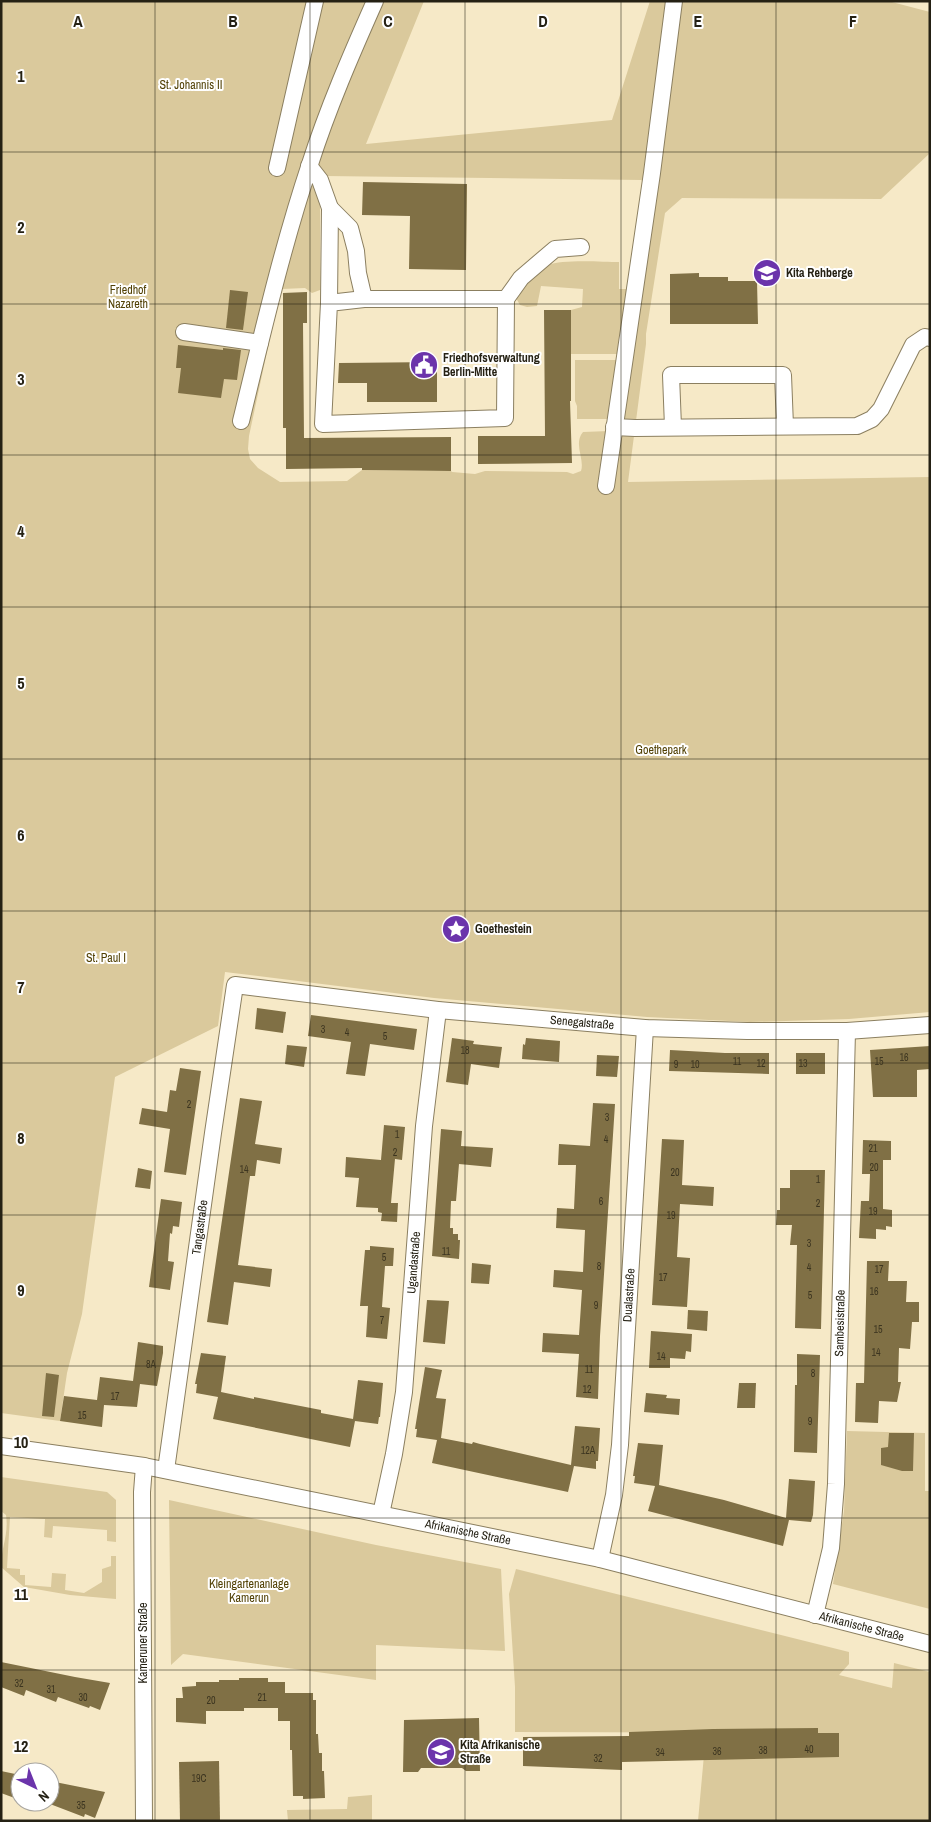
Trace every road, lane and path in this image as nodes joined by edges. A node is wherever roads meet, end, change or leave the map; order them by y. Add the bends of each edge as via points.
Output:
1 (315, 1) edge
2 (375, 1) edge
3 (674, 1) edge
4 (309, 166) junction
5 (277, 168) dead end
6 (330, 208) junction
7 (581, 247) dead end
8 (506, 299) junction
9 (364, 300) junction
10 (329, 302) junction
11 (184, 332) dead end
12 (930, 338) edge
13 (260, 344) junction
14 (241, 421) dead end
15 (614, 426) junction
16 (785, 426) junction
17 (673, 427) junction
18 (606, 486) dead end
19 (236, 985) joint
20 (438, 1010) junction
21 (930, 1025) edge
22 (645, 1028) junction
23 (847, 1031) junction
24 (1, 1446) edge
25 (144, 1466) junction
26 (166, 1470) junction
27 (380, 1514) junction
28 (600, 1559) junction
29 (815, 1614) junction
30 (930, 1644) edge
31 (144, 1821) edge

1 - 5 street
2 - 4 street via 337,87
3 - 15 street
4 - 6 street via 320,180
4 - 13 street
6 - 9 street via 350,228
6 - 10 street
7 - 8 street via 555,249 521,278
8 - 9 street
8 - 10 street via 505,418 323,424
9 - 10 street
11 - 13 street
12 - 16 street via 925,337 913,345 881,409 872,419 857,426
13 - 14 street
15 - 17 street
15 - 18 street
16 - 17 street
16 - 17 street via 783,376 671,375
19 - 20 street, Senegalstraße
19 - 26 street, Tangastraße
20 - 22 street, Senegalstraße
20 - 27 street, Ugandastraße via 424,1126 404,1392
21 - 23 street, Senegalstraße
22 - 23 street, Senegalstraße
22 - 28 street, Dualastraße via 620,1445 614,1495
23 - 29 street, Sambesistraße via 836,1484 831,1548
24 - 25 street, Afrikanische Straße
25 - 26 street, Afrikanische Straße
25 - 31 street, Kameruner Straße
26 - 27 street, Afrikanische Straße
27 - 28 street, Afrikanische Straße
28 - 29 street, Afrikanische Straße
29 - 30 street, Afrikanische Straße

